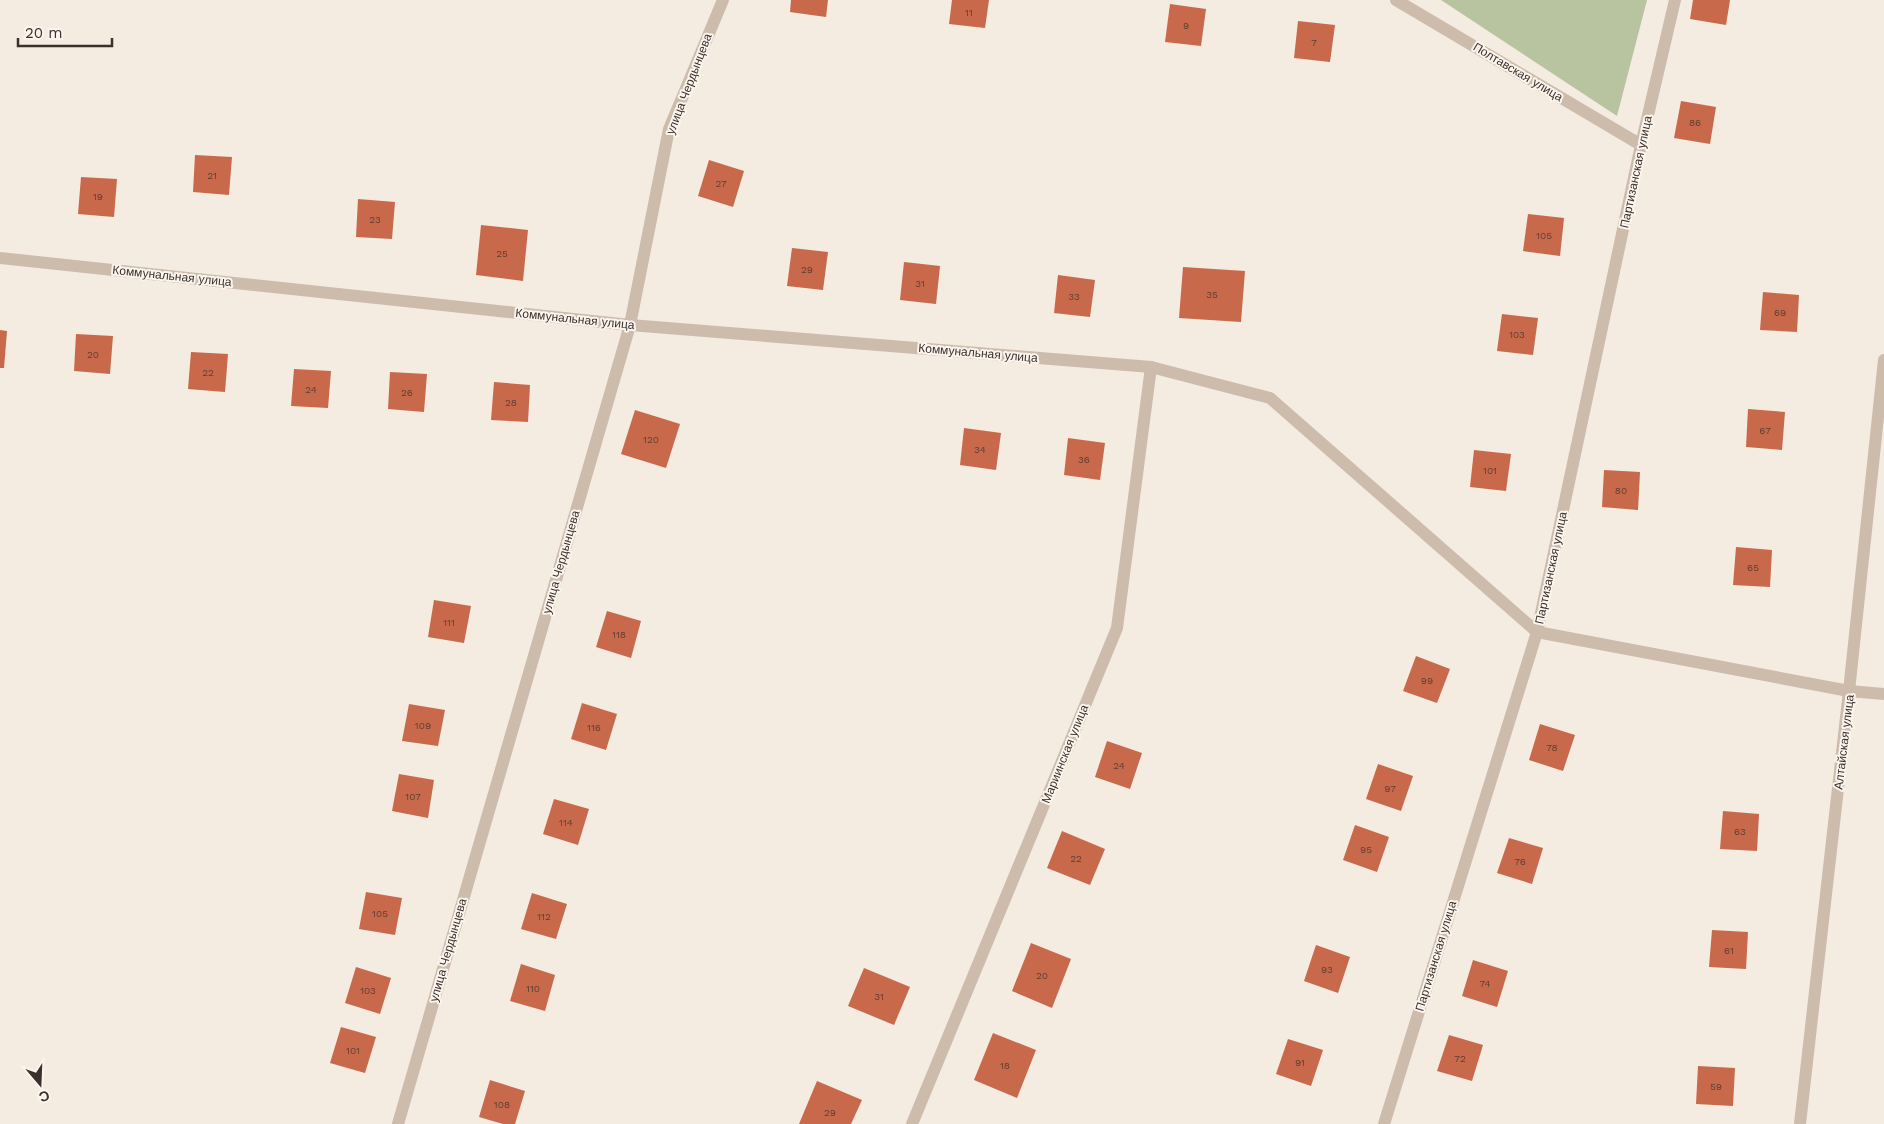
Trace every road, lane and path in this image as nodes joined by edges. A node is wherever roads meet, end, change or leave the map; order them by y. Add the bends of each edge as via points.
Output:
1 (723, 0) edge
2 (1396, 0) edge
3 (1675, 0) edge
4 (1641, 145) junction
5 (0, 258) edge
6 (630, 325) junction
7 (1884, 360) edge
8 (1151, 367) junction
9 (1537, 632) junction
10 (1849, 691) junction
11 (1884, 694) edge
12 (398, 1124) edge
13 (912, 1124) edge
14 (1384, 1124) edge
15 (1800, 1124) edge

1 - 6 street, улица Чердынцева via 669,129
2 - 4 street, Полтавская улица
3 - 4 street, Партизанская улица
4 - 9 street, Партизанская улица
5 - 6 street, Коммунальная улица
6 - 8 street, Коммунальная улица
6 - 12 street, улица Чердынцева
7 - 10 street, Алтайская улица
8 - 9 street, Коммунальная улица via 1270,398
8 - 13 street, Мариинская улица via 1117,628
9 - 10 street
9 - 14 street, Партизанская улица
10 - 11 street
10 - 15 street, Алтайская улица

